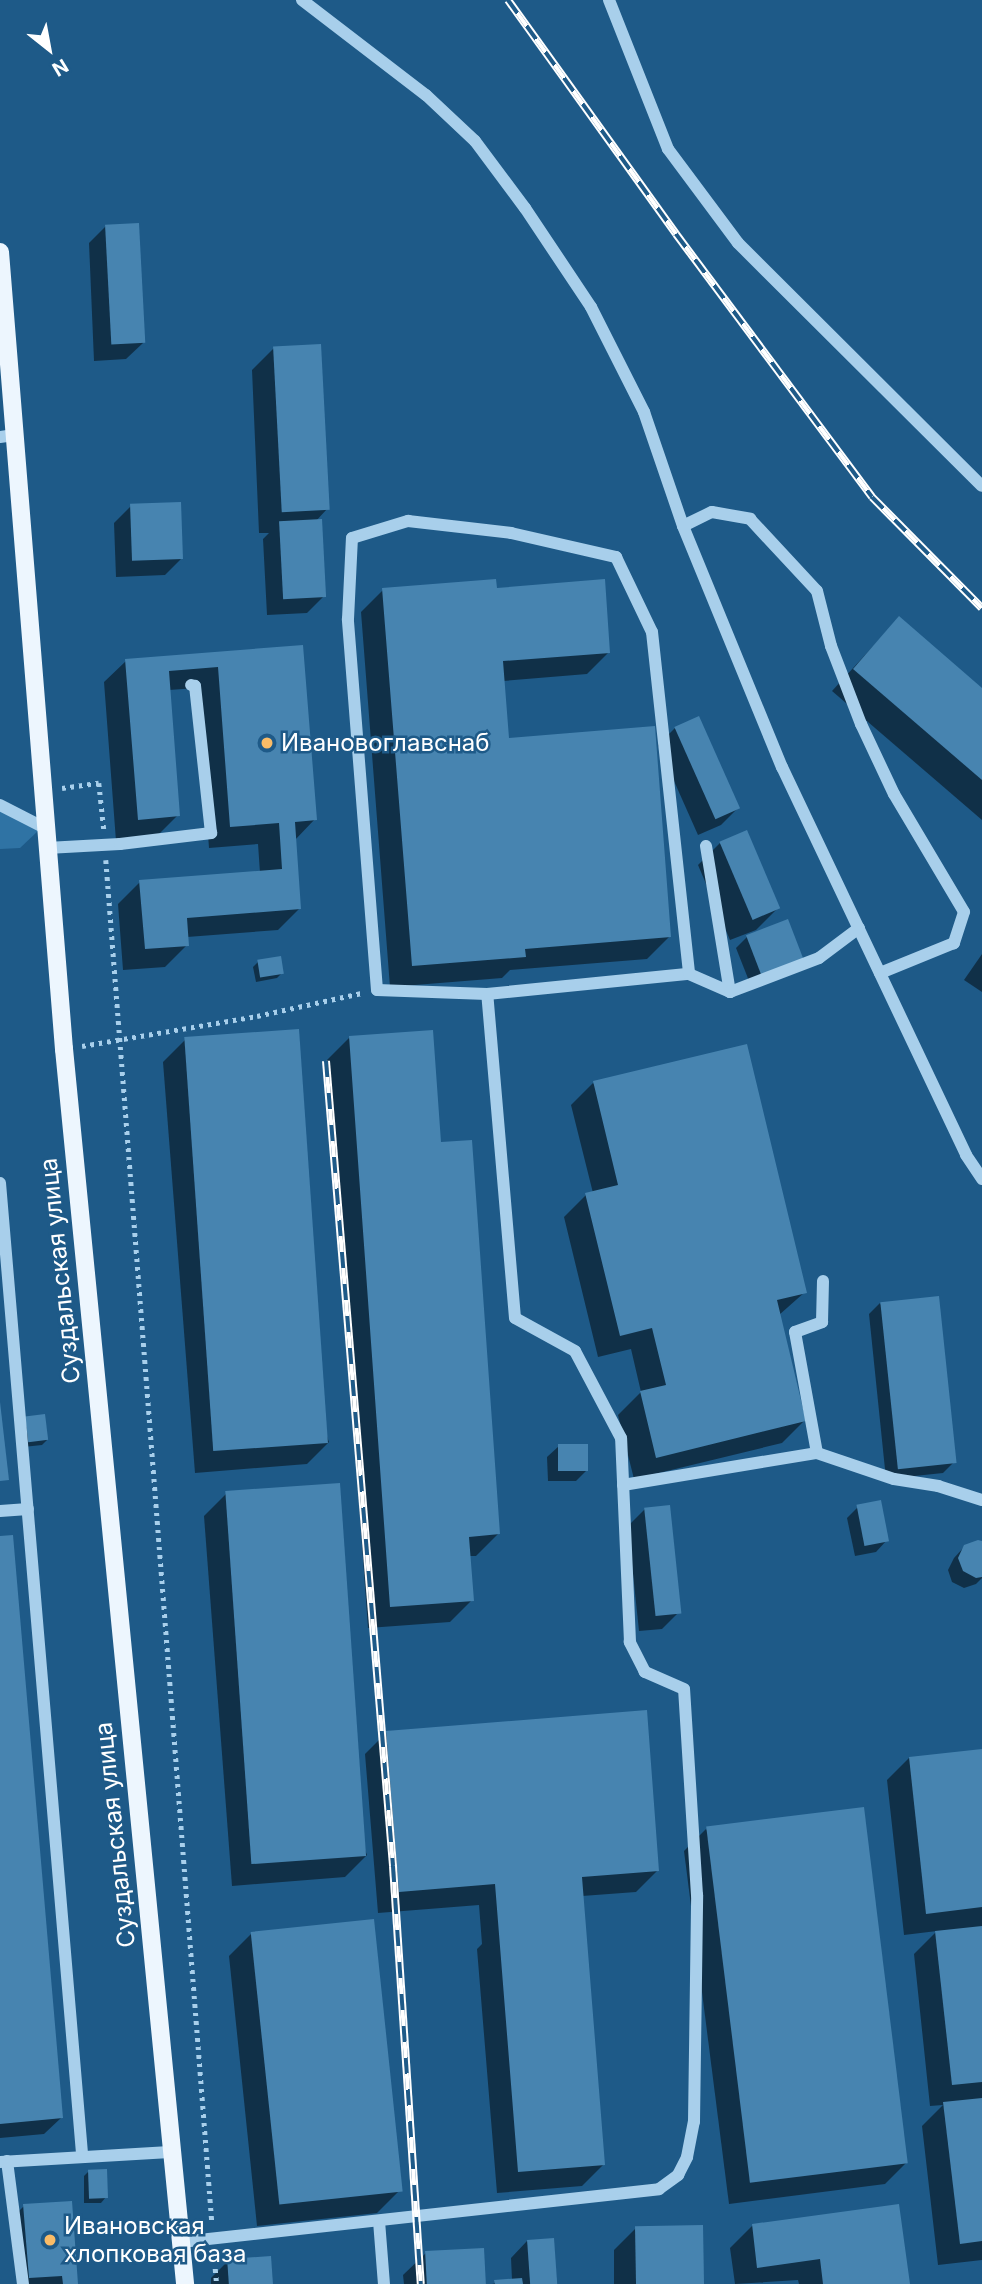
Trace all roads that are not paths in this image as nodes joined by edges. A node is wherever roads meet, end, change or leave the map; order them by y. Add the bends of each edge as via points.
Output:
1 (302, 0) edge
2 (609, 0) edge
3 (0, 251) edge
4 (7, 436) edge
5 (982, 485) edge
6 (683, 526) junction
7 (191, 685) dead end
8 (0, 805) edge
9 (45, 828) junction
10 (706, 846) dead end
11 (47, 848) junction
12 (859, 928) junction
13 (880, 973) junction
14 (689, 974) junction
15 (730, 992) junction
16 (487, 994) junction
17 (982, 1179) edge
18 (0, 1184) edge
19 (823, 1281) dead end
20 (817, 1453) junction
21 (623, 1485) junction
22 (982, 1500) edge
23 (27, 1508) junction
24 (0, 1511) edge
25 (170, 2151) junction
26 (82, 2154) junction
27 (4, 2161) edge
28 (379, 2221) junction
29 (181, 2242) junction
30 (23, 2284) edge
31 (185, 2284) edge
32 (384, 2284) edge

1 - 6 street via 426,95 475,141 497,169 591,307 644,412
2 - 5 street via 668,149 737,243
3 - 4 main road, Суздальская улица
4 - 9 main road, Суздальская улица
6 - 12 street via 782,767
6 - 13 street via 712,512 750,519 817,591 831,646 861,724 894,794 964,912 954,943
7 - 11 street via 195,686 211,833
8 - 9 street
9 - 11 main road, Суздальская улица
10 - 15 street
11 - 25 main road, Суздальская улица
12 - 13 street
12 - 15 street via 819,958
13 - 17 street via 966,1155
14 - 15 street
14 - 16 street
14 - 16 street via 652,632 616,557 511,533 408,521 352,538 348,619 377,990
16 - 21 street via 515,1318 575,1351 621,1438
18 - 23 street
19 - 20 street via 822,1322 795,1332
20 - 21 street
20 - 22 street via 894,1479
21 - 28 street via 630,1642 645,1672 684,1689 697,1895 694,2122 687,2157 678,2175 659,2189
23 - 24 street
23 - 26 street
25 - 26 street
25 - 29 main road, Суздальская улица
26 - 27 street
27 - 30 street
28 - 29 street
28 - 32 street
29 - 31 main road, Суздальская улица

